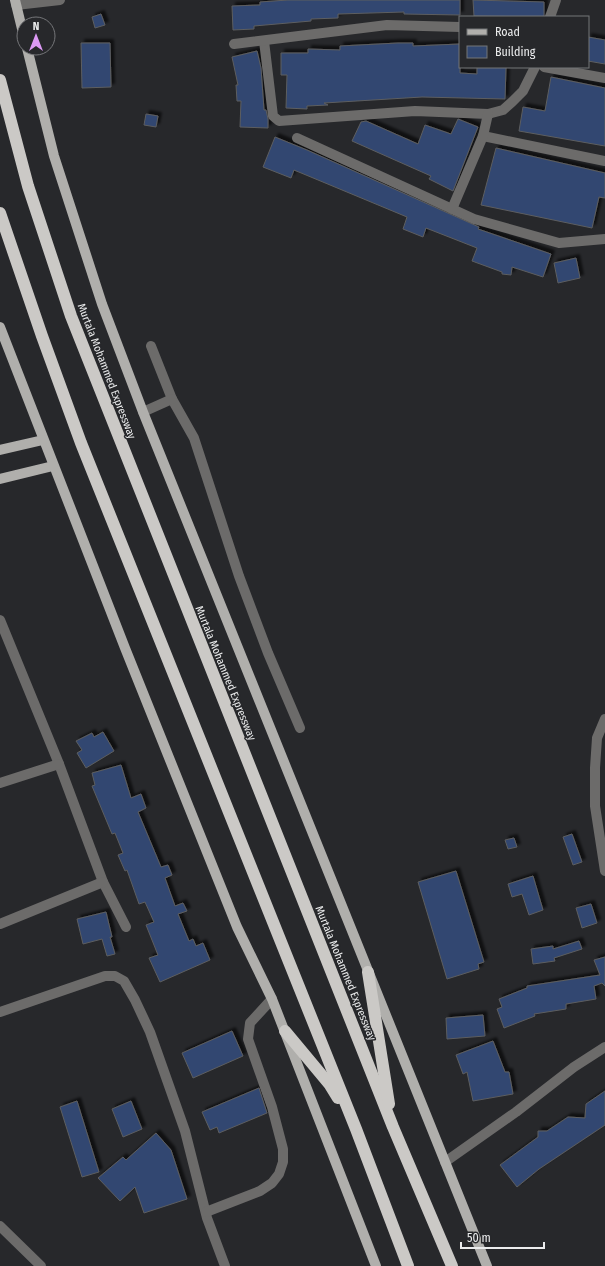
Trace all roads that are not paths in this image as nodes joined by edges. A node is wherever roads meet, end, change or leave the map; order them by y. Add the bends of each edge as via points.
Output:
1 (60, 0) edge
2 (556, 0) edge
3 (16, 2) edge
4 (19, 16) edge
5 (550, 16) edge
6 (459, 27) edge
7 (264, 41) junction
8 (234, 44) dead end
9 (29, 56) edge
10 (534, 68) edge
11 (550, 68) edge
12 (605, 78) edge
13 (0, 80) edge
14 (488, 114) junction
15 (483, 136) junction
16 (297, 138) dead end
17 (605, 161) edge
18 (452, 209) junction
19 (0, 213) edge
20 (605, 239) edge
21 (0, 327) edge
22 (151, 346) dead end
23 (172, 399) junction
24 (143, 412) junction
25 (43, 440) junction
26 (0, 450) edge
27 (53, 466) junction
28 (0, 479) edge
29 (0, 620) edge
30 (605, 719) edge
31 (300, 728) dead end
32 (59, 764) junction
33 (0, 783) edge
34 (605, 871) edge
35 (102, 882) junction
36 (0, 924) edge
37 (126, 927) dead end
38 (368, 972) junction
39 (272, 999) junction
40 (0, 1012) edge
41 (285, 1032) junction
42 (605, 1047) edge
43 (393, 1127) junction
44 (356, 1129) junction
45 (445, 1162) junction
46 (206, 1212) junction
47 (0, 1226) edge
48 (41, 1266) edge
49 (225, 1266) edge
50 (376, 1266) edge
51 (408, 1266) edge
52 (452, 1266) edge
53 (487, 1266) edge

1 - 3 street
2 - 5 street
3 - 4 main road
6 - 7 street via 387,25
7 - 8 street
7 - 14 street via 273,116 279,121 415,111
9 - 24 main road via 54,156 102,304
10 - 14 street via 523,90 512,102 503,110
11 - 12 street
13 - 43 highway, Murtala Mohammed Expressway via 28,186 71,316
14 - 15 street
15 - 17 street
15 - 18 street
16 - 18 street
18 - 20 street via 505,229 559,243
19 - 44 highway via 81,442
21 - 25 main road
22 - 23 street
23 - 24 street
23 - 31 street via 194,438 239,576
24 - 38 main road
25 - 26 main road
25 - 27 main road
27 - 28 main road
27 - 39 main road via 237,927
29 - 32 street
30 - 34 street via 597,738 595,806
32 - 33 street
32 - 35 street
35 - 36 street
35 - 37 street
38 - 43 highway
38 - 45 main road
39 - 41 main road
39 - 46 street via 250,1023 248,1039 272,1107 283,1149 283,1162 279,1174 272,1183 260,1191
40 - 46 street via 105,976 115,976 124,982 150,1032 184,1126
41 - 44 highway via 330,1085
41 - 50 main road
42 - 45 street
43 - 52 highway, Murtala Mohammed Expressway
44 - 51 highway
45 - 53 main road
46 - 49 street
47 - 48 street

